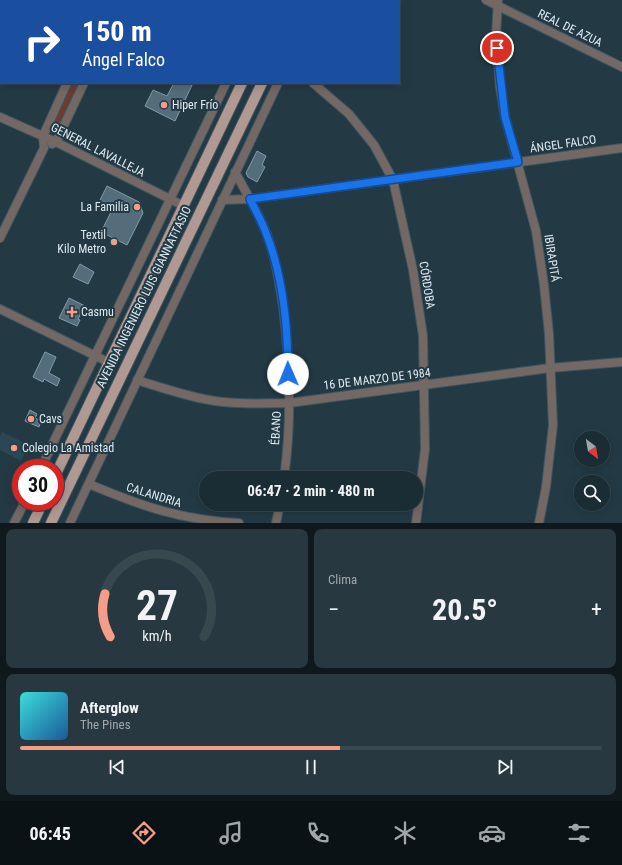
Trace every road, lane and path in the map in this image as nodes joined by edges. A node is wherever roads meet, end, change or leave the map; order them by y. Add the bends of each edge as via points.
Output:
1 (486, 0) edge
2 (497, 3) edge
3 (622, 67) edge
4 (67, 84) edge
5 (84, 84) edge
6 (226, 84) edge
7 (242, 84) edge
8 (262, 84) edge
9 (278, 84) edge
10 (314, 84) edge
11 (0, 117) edge
12 (43, 136) junction
13 (56, 142) junction
14 (44, 148) junction
15 (622, 148) edge
16 (518, 162) junction
17 (235, 172) junction
18 (393, 180) junction
19 (250, 199) junction
20 (170, 200) junction
21 (222, 200) junction
22 (184, 206) junction
23 (0, 238) edge
24 (0, 309) edge
25 (95, 355) junction
26 (622, 362) edge
27 (110, 363) junction
28 (550, 368) junction
29 (137, 380) junction
30 (425, 386) junction
31 (289, 403) junction
32 (45, 459) edge
33 (63, 459) edge
34 (285, 471) edge
35 (89, 484) junction
36 (20, 511) edge
37 (39, 511) edge
38 (279, 511) edge
39 (14, 523) edge
40 (33, 523) edge
41 (51, 523) edge
42 (70, 523) edge
43 (239, 523) edge
44 (276, 523) edge
45 (416, 523) edge
46 (539, 523) edge

1 - 2 street, REAL DE AZUA
2 - 3 street, REAL DE AZUA
2 - 16 street, IBIRAPITÁ via 496,35 500,87 505,117
4 - 12 street
5 - 13 street
6 - 20 street, AVENIDA INGENIERO LUIS GIANNATTASIO
7 - 22 main road, AVENIDA INGENIERO LUIS GIANNATTASIO
8 - 41 main road, AVENIDA INGENIERO LUIS GIANNATTASIO
9 - 17 street
10 - 18 street, CÓRDOBA via 349,114 374,145
11 - 12 street, GENERAL LAVALLEJA
12 - 13 street, GENERAL LAVALLEJA
12 - 14 street
13 - 14 street
13 - 20 street, GENERAL LAVALLEJA
14 - 23 street
15 - 16 street, ÁNGEL FALCO
16 - 18 street, ÁNGEL FALCO
16 - 28 street, IBIRAPITÁ via 536,231 542,270
17 - 19 street, ÉBANO
17 - 21 street
18 - 19 street, ÁNGEL FALCO
18 - 30 street, CÓRDOBA via 413,270 423,336
19 - 21 street, ÁNGEL FALCO
19 - 31 street, ÉBANO via 266,232 281,291 288,345
20 - 22 street, GENERAL LAVALLEJA
20 - 25 street, AVENIDA INGENIERO LUIS GIANNATTASIO
21 - 29 street
22 - 27 main road, AVENIDA INGENIERO LUIS GIANNATTASIO
24 - 25 street
25 - 27 street
25 - 32 street, AVENIDA INGENIERO LUIS GIANNATTASIO
26 - 28 street, 16 DE MARZO DE 1984
27 - 33 main road, AVENIDA INGENIERO LUIS GIANNATTASIO
28 - 30 street, 16 DE MARZO DE 1984
28 - 46 street, IBIRAPITÁ via 553,425
29 - 31 street, 16 DE MARZO DE 1984 via 215,401 246,404
29 - 35 street
30 - 31 street, 16 DE MARZO DE 1984
30 - 45 street, CÓRDOBA via 425,450
31 - 34 street, ÉBANO
35 - 42 street
35 - 43 street, CALANDRIA via 162,512
36 - 39 street
37 - 40 main road
38 - 44 street

